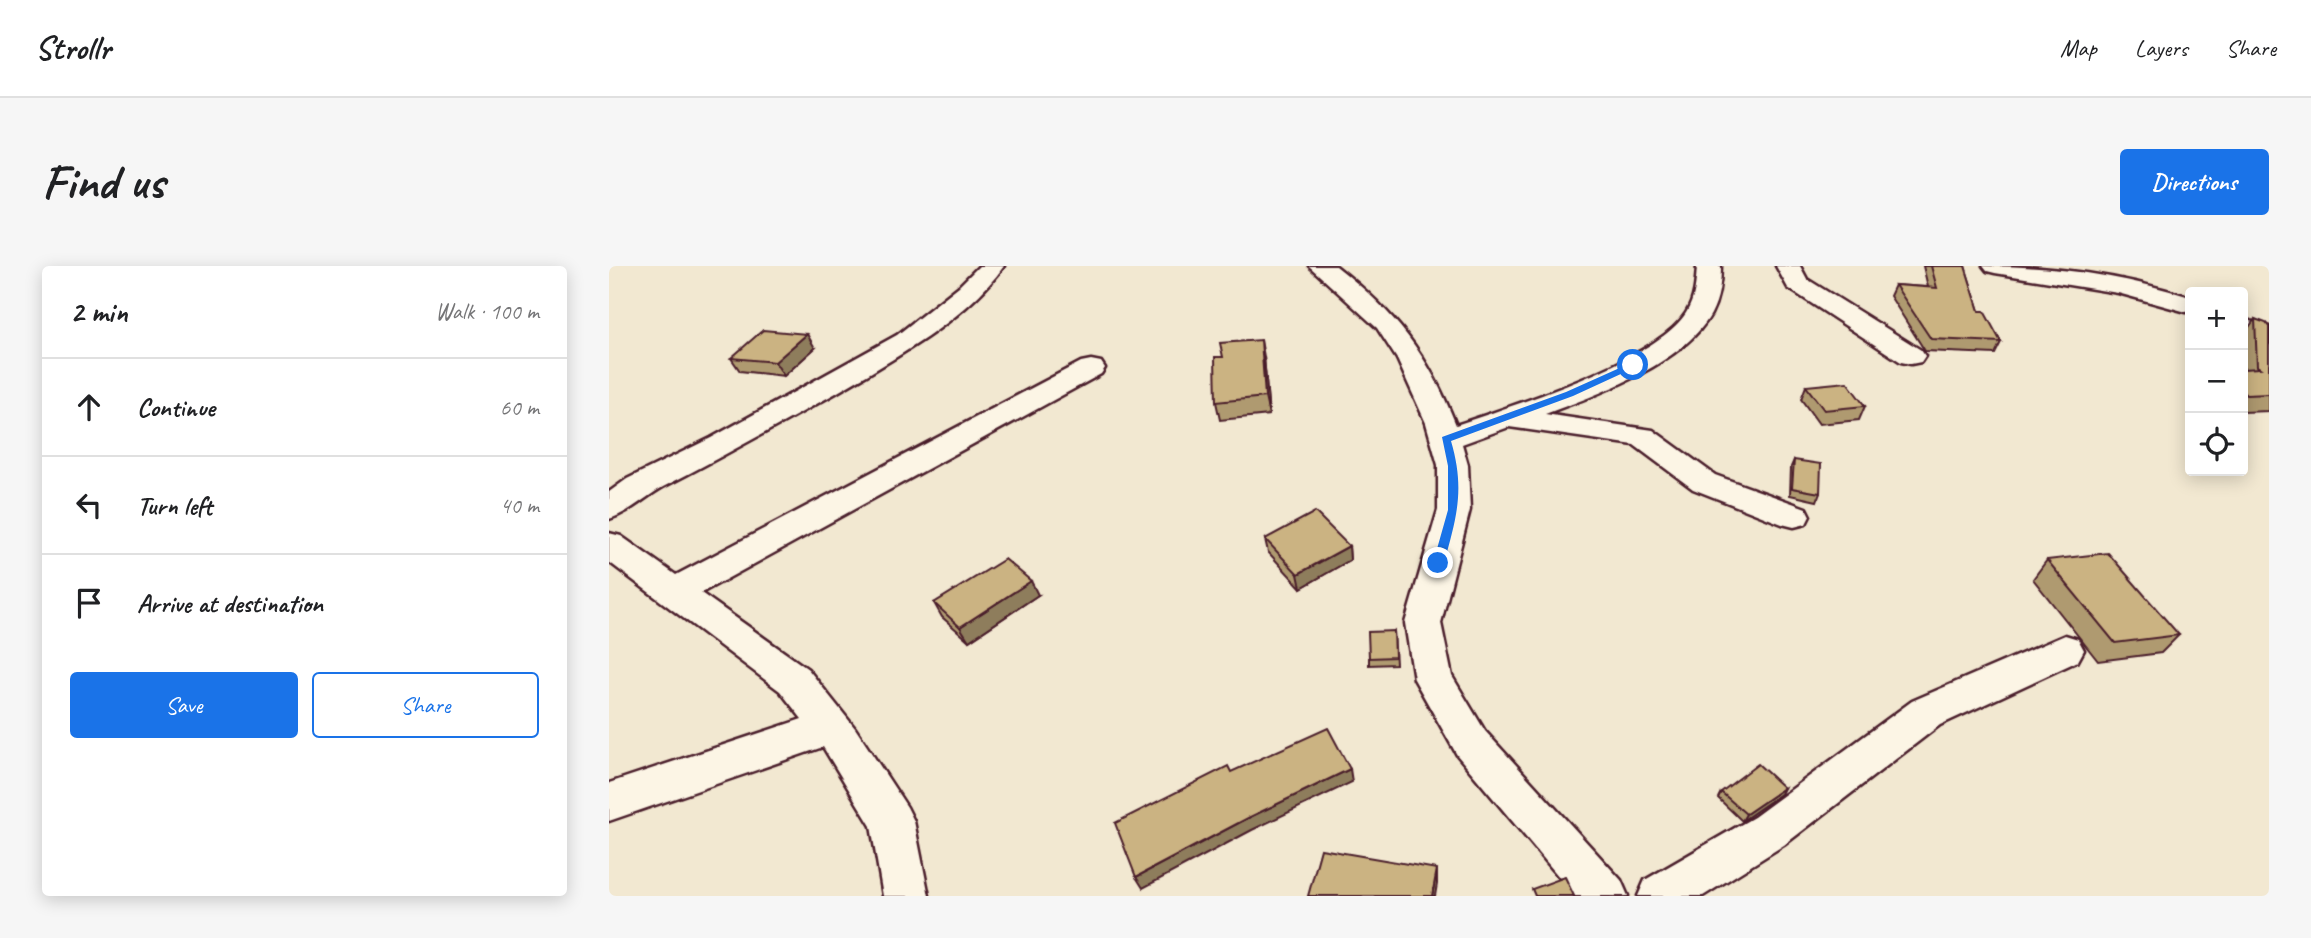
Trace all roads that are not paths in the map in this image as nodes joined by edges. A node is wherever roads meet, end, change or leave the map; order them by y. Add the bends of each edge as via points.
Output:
1 (992, 266) edge
2 (1321, 266) edge
3 (1709, 266) edge
4 (1788, 266) edge
5 (1995, 266) edge
6 (2185, 304) edge
7 (2248, 329) edge
8 (2269, 335) edge
9 (1911, 356) dead end
10 (1091, 368) dead end
11 (1505, 417) junction
12 (1445, 440) junction
13 (609, 508) edge
14 (1794, 516) dead end
15 (609, 545) edge
16 (674, 592) junction
17 (2065, 650) dead end
18 (831, 727) junction
19 (609, 802) edge
20 (906, 896) edge
21 (1605, 896) edge
22 (1661, 896) edge

1 - 13 street via 906,341 638,487
2 - 12 street via 1386,323 1411,359
3 - 11 street via 1709,290 1699,311 1690,325 1662,347 1570,394
4 - 9 street via 1797,283
5 - 6 street via 2122,287
7 - 8 street
10 - 16 street
11 - 12 street
11 - 14 street via 1641,438 1704,482
12 - 21 street via 1453,466 1454,510 1423,622 1433,679 1471,743
15 - 16 street
16 - 18 street via 794,680
17 - 22 street via 1926,713 1769,831
18 - 19 street
18 - 20 street via 892,821

